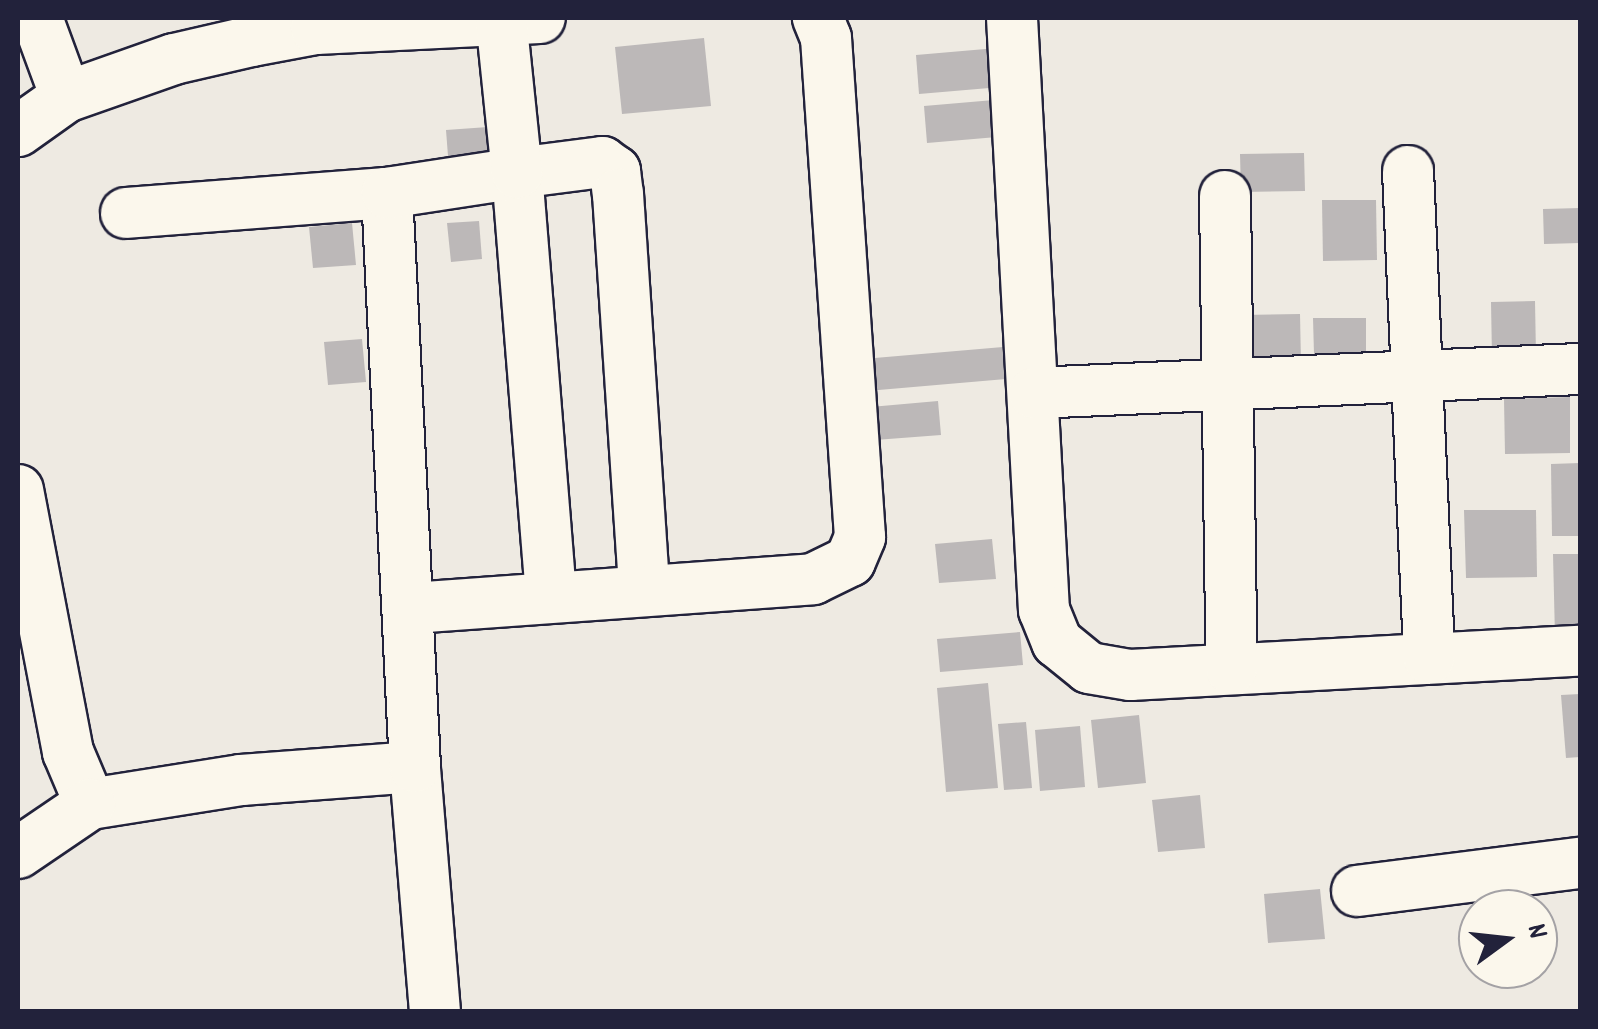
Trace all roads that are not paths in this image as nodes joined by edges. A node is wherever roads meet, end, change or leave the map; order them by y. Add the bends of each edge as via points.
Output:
1 (37, 18) edge
2 (820, 18) edge
3 (1012, 18) edge
4 (515, 19) edge
5 (66, 97) junction
6 (18, 130) edge
7 (1408, 171) dead end
8 (517, 173) junction
9 (387, 193) junction
10 (1225, 196) dead end
11 (126, 214) dead end
12 (1580, 369) edge
13 (1417, 376) junction
14 (1232, 384) junction
15 (1034, 393) junction
16 (18, 490) edge
17 (644, 586) junction
18 (550, 595) junction
19 (412, 608) junction
20 (1580, 651) edge
21 (1429, 659) junction
22 (1232, 669) junction
23 (415, 767) junction
24 (90, 804) junction
25 (18, 852) edge
26 (1580, 864) edge
27 (1357, 891) dead end
28 (435, 1012) edge

1 - 5 street
2 - 17 street via 860,537 850,560 813,579
3 - 15 street
4 - 5 street via 316,29 174,59
4 - 8 street
5 - 6 street
7 - 13 street
8 - 9 street
8 - 17 street via 602,162 615,171
8 - 18 street
9 - 11 street
9 - 19 street
10 - 14 street
12 - 13 street
13 - 14 street
13 - 21 street
14 - 15 street
14 - 22 street
15 - 22 street via 1044,610 1056,642 1089,668 1116,673
16 - 24 street via 68,752
17 - 18 street
18 - 19 street
19 - 23 street
20 - 21 street
21 - 22 street
23 - 24 street via 241,780
23 - 28 street
24 - 25 street
26 - 27 street

